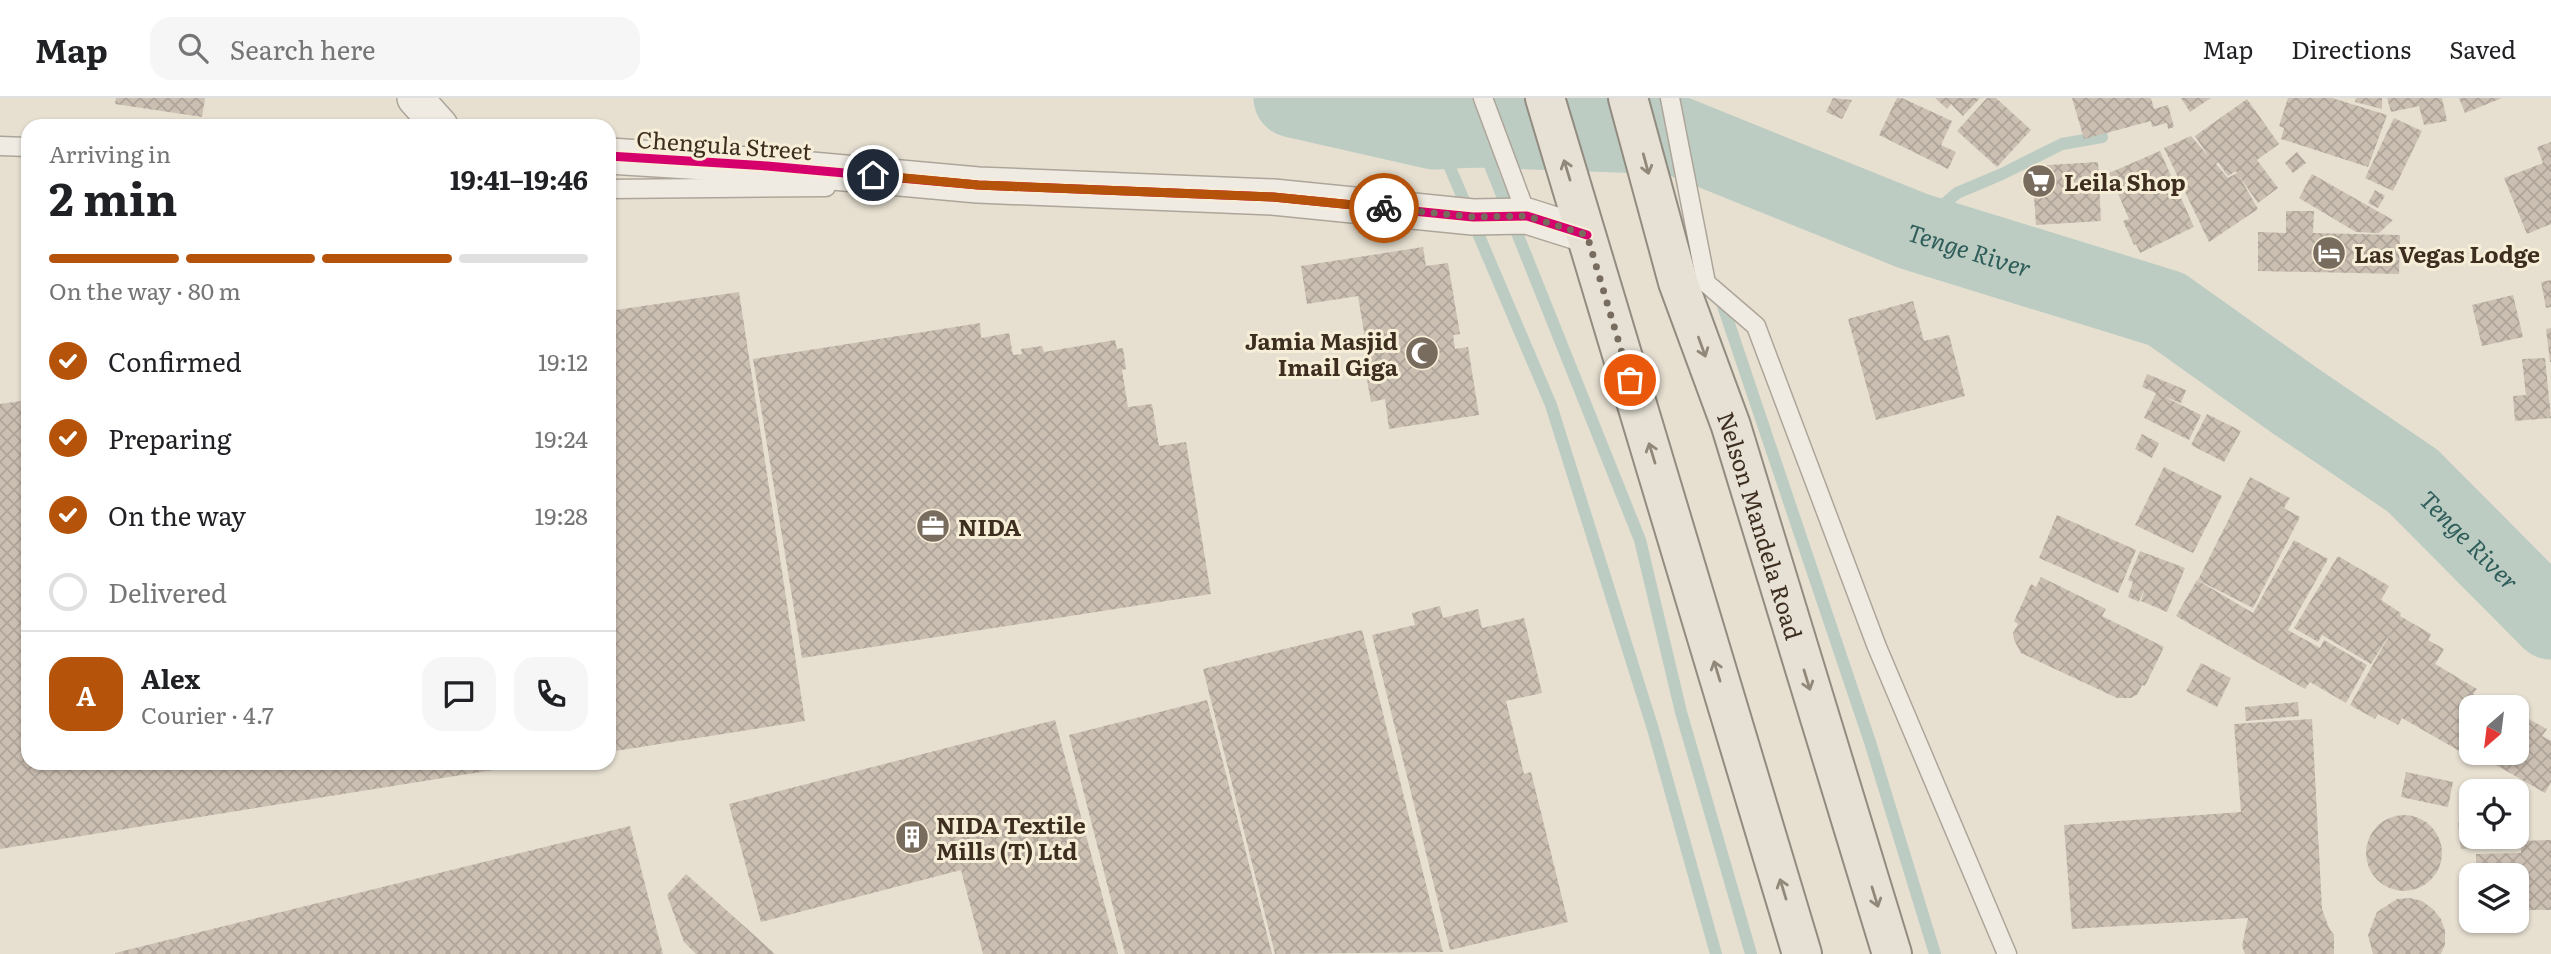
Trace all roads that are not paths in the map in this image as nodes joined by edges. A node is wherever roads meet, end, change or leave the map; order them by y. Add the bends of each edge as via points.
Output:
1 (415, 98) edge
2 (1483, 98) edge
3 (1545, 98) edge
4 (1628, 98) edge
5 (1671, 102) edge
6 (434, 119) edge
7 (0, 146) edge
8 (21, 147) edge
9 (616, 156) edge
10 (978, 185) junction
11 (616, 189) edge
12 (1527, 216) junction
13 (1587, 235) junction
14 (1692, 283) junction
15 (1802, 954) edge
16 (1892, 954) edge
17 (2007, 954) edge

1 - 6 street
2 - 12 lane
13 -> 3 main road
4 -> 14 main road, Nelson Mandela Road
5 - 14 lane
7 - 8 lane
9 - 10 street, Chengula Street
10 - 11 lane
10 - 12 street, Chengula Street via 1273,197 1473,217
12 - 13 street, Chengula Street
15 -> 13 main road
14 -> 16 main road, Nelson Mandela Road
14 - 17 lane via 1756,326 1877,647

